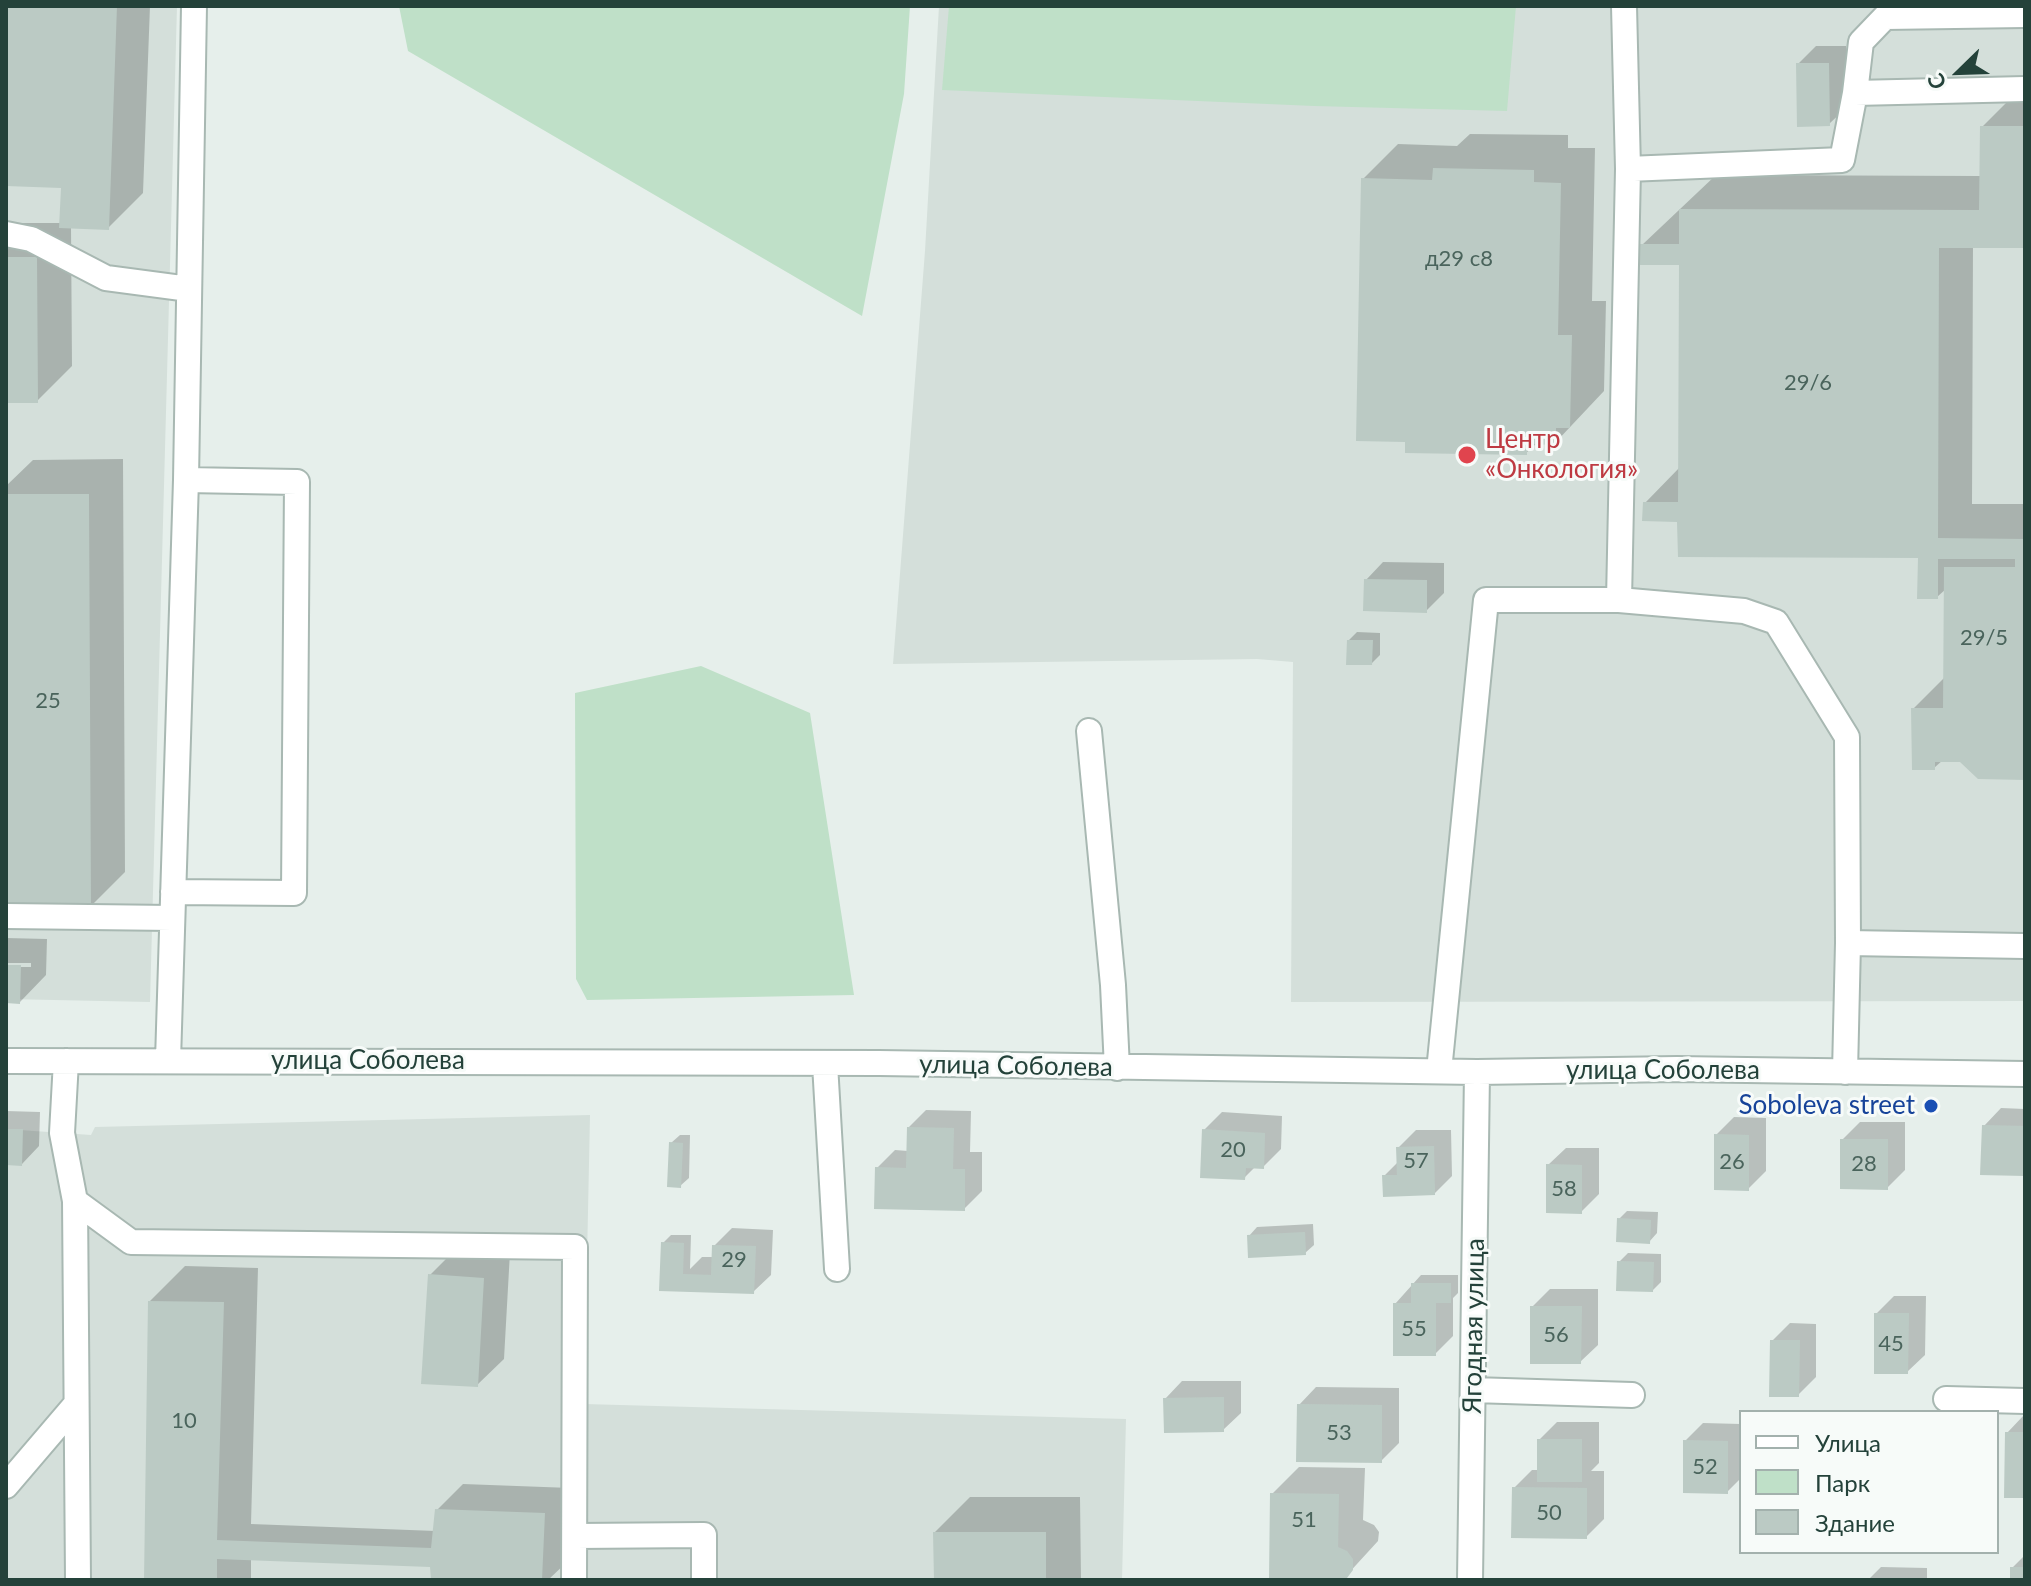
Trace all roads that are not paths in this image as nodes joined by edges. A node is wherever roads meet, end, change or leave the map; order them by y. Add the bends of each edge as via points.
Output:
1 (194, 6) edge
2 (1624, 6) edge
3 (2025, 15) edge
4 (2025, 89) edge
5 (1855, 93) junction
6 (1628, 169) junction
7 (6, 234) edge
8 (189, 289) junction
9 (186, 480) junction
10 (1619, 600) junction
11 (1089, 731) dead end
12 (173, 892) junction
13 (6, 916) edge
14 (172, 918) junction
15 (1848, 943) junction
16 (2025, 946) edge
17 (168, 1060) junction
18 (6, 1061) edge
19 (66, 1061) junction
20 (825, 1064) junction
21 (1117, 1068) junction
22 (1439, 1071) junction
23 (1477, 1072) junction
24 (1845, 1072) junction
25 (2025, 1074) edge
26 (75, 1201) junction
27 (837, 1269) dead end
28 (1473, 1390) junction
29 (1632, 1395) dead end
30 (1946, 1399) dead end
31 (2025, 1401) edge
32 (76, 1404) junction
33 (6, 1486) edge
34 (575, 1536) junction
35 (78, 1580) edge
36 (574, 1580) edge
37 (704, 1580) edge
38 (1470, 1580) edge

1 - 8 street
2 - 6 street
3 - 5 street via 1885,17 1861,42
4 - 5 street
5 - 6 street via 1842,160
6 - 10 street
7 - 8 street via 31,239 106,278
8 - 9 street
9 - 12 street
9 - 12 street via 297,482 294,893
10 - 15 street via 1744,611 1776,622 1847,737
10 - 22 street via 1486,600
11 - 21 street
12 - 14 street
13 - 14 street
14 - 17 street
15 - 16 street
15 - 24 street
17 - 19 street, улица Соболева
17 - 20 street, улица Соболева
18 - 19 street, улица Соболева
19 - 26 street via 62,1133
20 - 21 street, улица Соболева
20 - 27 street
21 - 22 street, улица Соболева
22 - 23 street, улица Соболева
23 - 24 street, улица Соболева
23 - 28 street, Ягодная улица
24 - 25 street, улица Соболева
26 - 32 street
26 - 34 street via 131,1242 575,1247
28 - 29 street
28 - 38 street, Ягодная улица
30 - 31 street
32 - 33 street
32 - 35 street
34 - 36 street
34 - 37 street via 704,1535

